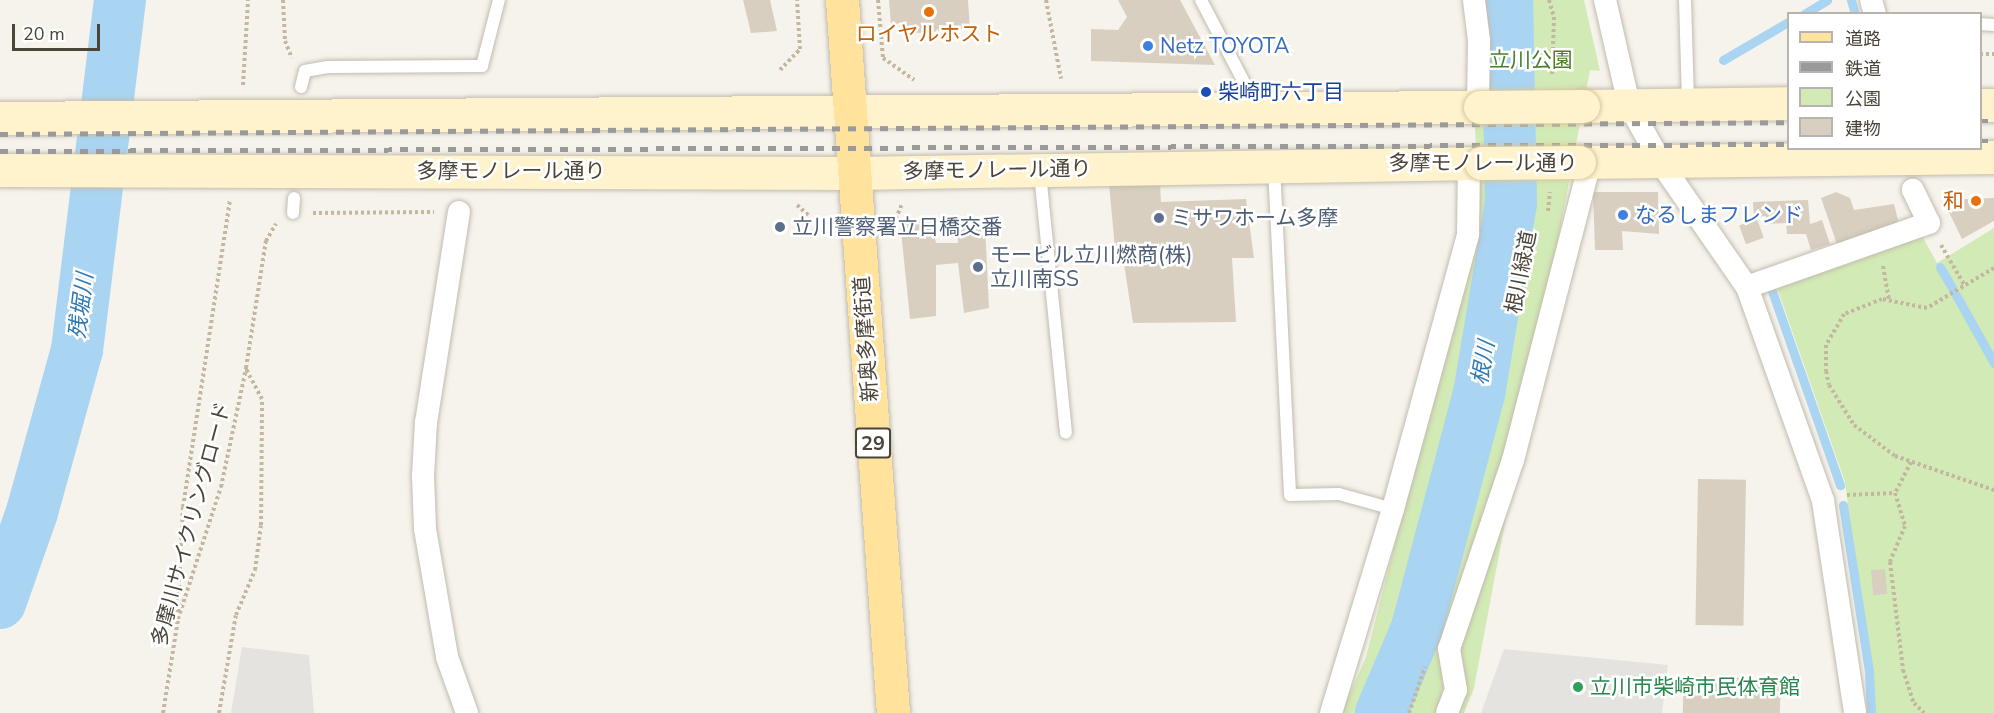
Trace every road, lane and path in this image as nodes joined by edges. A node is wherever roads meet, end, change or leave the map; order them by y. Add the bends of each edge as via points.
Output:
1 (248, 0) edge
2 (283, 0) edge
3 (499, 0) edge
4 (797, 0) edge
5 (842, 0) edge
6 (878, 0) edge
7 (1046, 0) edge
8 (1200, 0) edge
9 (1474, 0) edge
10 (1549, 0) edge
11 (1605, 0) edge
12 (1685, 0) edge
13 (883, 58) dead end
14 (780, 70) dead end
15 (304, 71) junction
16 (301, 87) dead end
17 (1552, 87) dead end
18 (1787, 103) edge
19 (1688, 104) junction
20 (1629, 105) junction
21 (232, 106) junction
22 (1479, 107) junction
23 (1258, 108) junction
24 (1067, 111) junction
25 (851, 112) junction
26 (0, 118) edge
27 (1994, 157) edge
28 (1585, 162) junction
29 (1475, 163) junction
30 (1661, 163) junction
31 (1274, 166) junction
32 (1039, 169) junction
33 (0, 170) edge
34 (855, 173) junction
35 (1550, 180) dead end
36 (224, 183) junction
37 (1913, 190) dead end
38 (294, 198) dead end
39 (909, 199) dead end
40 (459, 212) joint
41 (293, 213) junction
42 (1547, 215) dead end
43 (1929, 224) junction
44 (892, 240) dead end
45 (1878, 241) junction
46 (1994, 268) edge
47 (1965, 286) junction
48 (1747, 287) junction
49 (1890, 299) junction
50 (246, 368) junction
51 (1066, 433) dead end
52 (1911, 462) junction
53 (1994, 490) edge
54 (1895, 493) junction
55 (1823, 501) junction
56 (1393, 509) junction
57 (178, 619) junction
58 (1426, 663) dead end
59 (163, 713) edge
60 (219, 713) edge
61 (467, 713) edge
62 (893, 713) edge
63 (1331, 713) edge
64 (1409, 713) edge
65 (1447, 713) edge
66 (1856, 713) edge
67 (1924, 713) edge

1 - 21 path
2 - 15 path via 285,42 294,62
3 - 15 lane via 482,66 328,67
4 - 14 path via 800,49
5 - 25 main road, 新奥多摩街道 / 29
6 - 13 path
7 - 24 path
8 - 23 lane
9 - 22 street via 1479,41
10 - 17 path via 1554,17
11 - 20 street
12 - 19 lane
15 - 16 lane
18 - 19 main road
19 - 20 main road
20 - 22 main road, bridge
20 - 30 street
21 - 25 main road
21 - 26 main road
22 - 23 main road
23 - 24 main road
24 - 25 main road
25 - 34 main road, 新奥多摩街道 / 29
27 - 30 main road, 多摩モノレール通り
28 - 29 main road, 多摩モノレール通り, bridge
28 - 30 main road, 多摩モノレール通り
28 - 65 street via 1513,460 1449,649 1456,690
29 - 31 main road, 多摩モノレール通り
29 - 56 street via 1468,234
30 - 48 street
31 - 32 main road, 多摩モノレール通り
31 - 56 lane via 1290,495 1339,494
32 - 34 main road, 多摩モノレール通り
32 - 51 lane
33 - 36 main road, 多摩モノレール通り
34 - 36 main road, 多摩モノレール通り
34 - 62 main road, 新奥多摩街道 / 29
35 - 42 path, 根川緑道
36 - 57 path via 183,507
37 - 43 street
38 - 41 lane
39 - 44 path via 891,228
40 - 41 path
40 - 61 street via 426,422 423,476 425,529 447,657
41 - 50 path, 多摩川サイクリングロード via 278,221 266,241
43 - 45 street
43 - 47 path
45 - 48 street
45 - 49 path
46 - 47 path
47 - 49 path via 1927,308
48 - 55 street
49 - 52 path via 1863,303 1844,314 1827,345 1826,371 1829,385 1854,425 1894,456
50 - 57 path, 多摩川サイクリングロード via 221,487
50 - 60 path via 262,399 261,525 255,570 236,615
52 - 53 path
52 - 54 path
54 - 55 path via 1848,494
54 - 67 path via 1905,526 1890,562 1903,670 1914,703
55 - 66 street
56 - 63 street
57 - 59 path, 多摩川サイクリングロード
58 - 64 path

